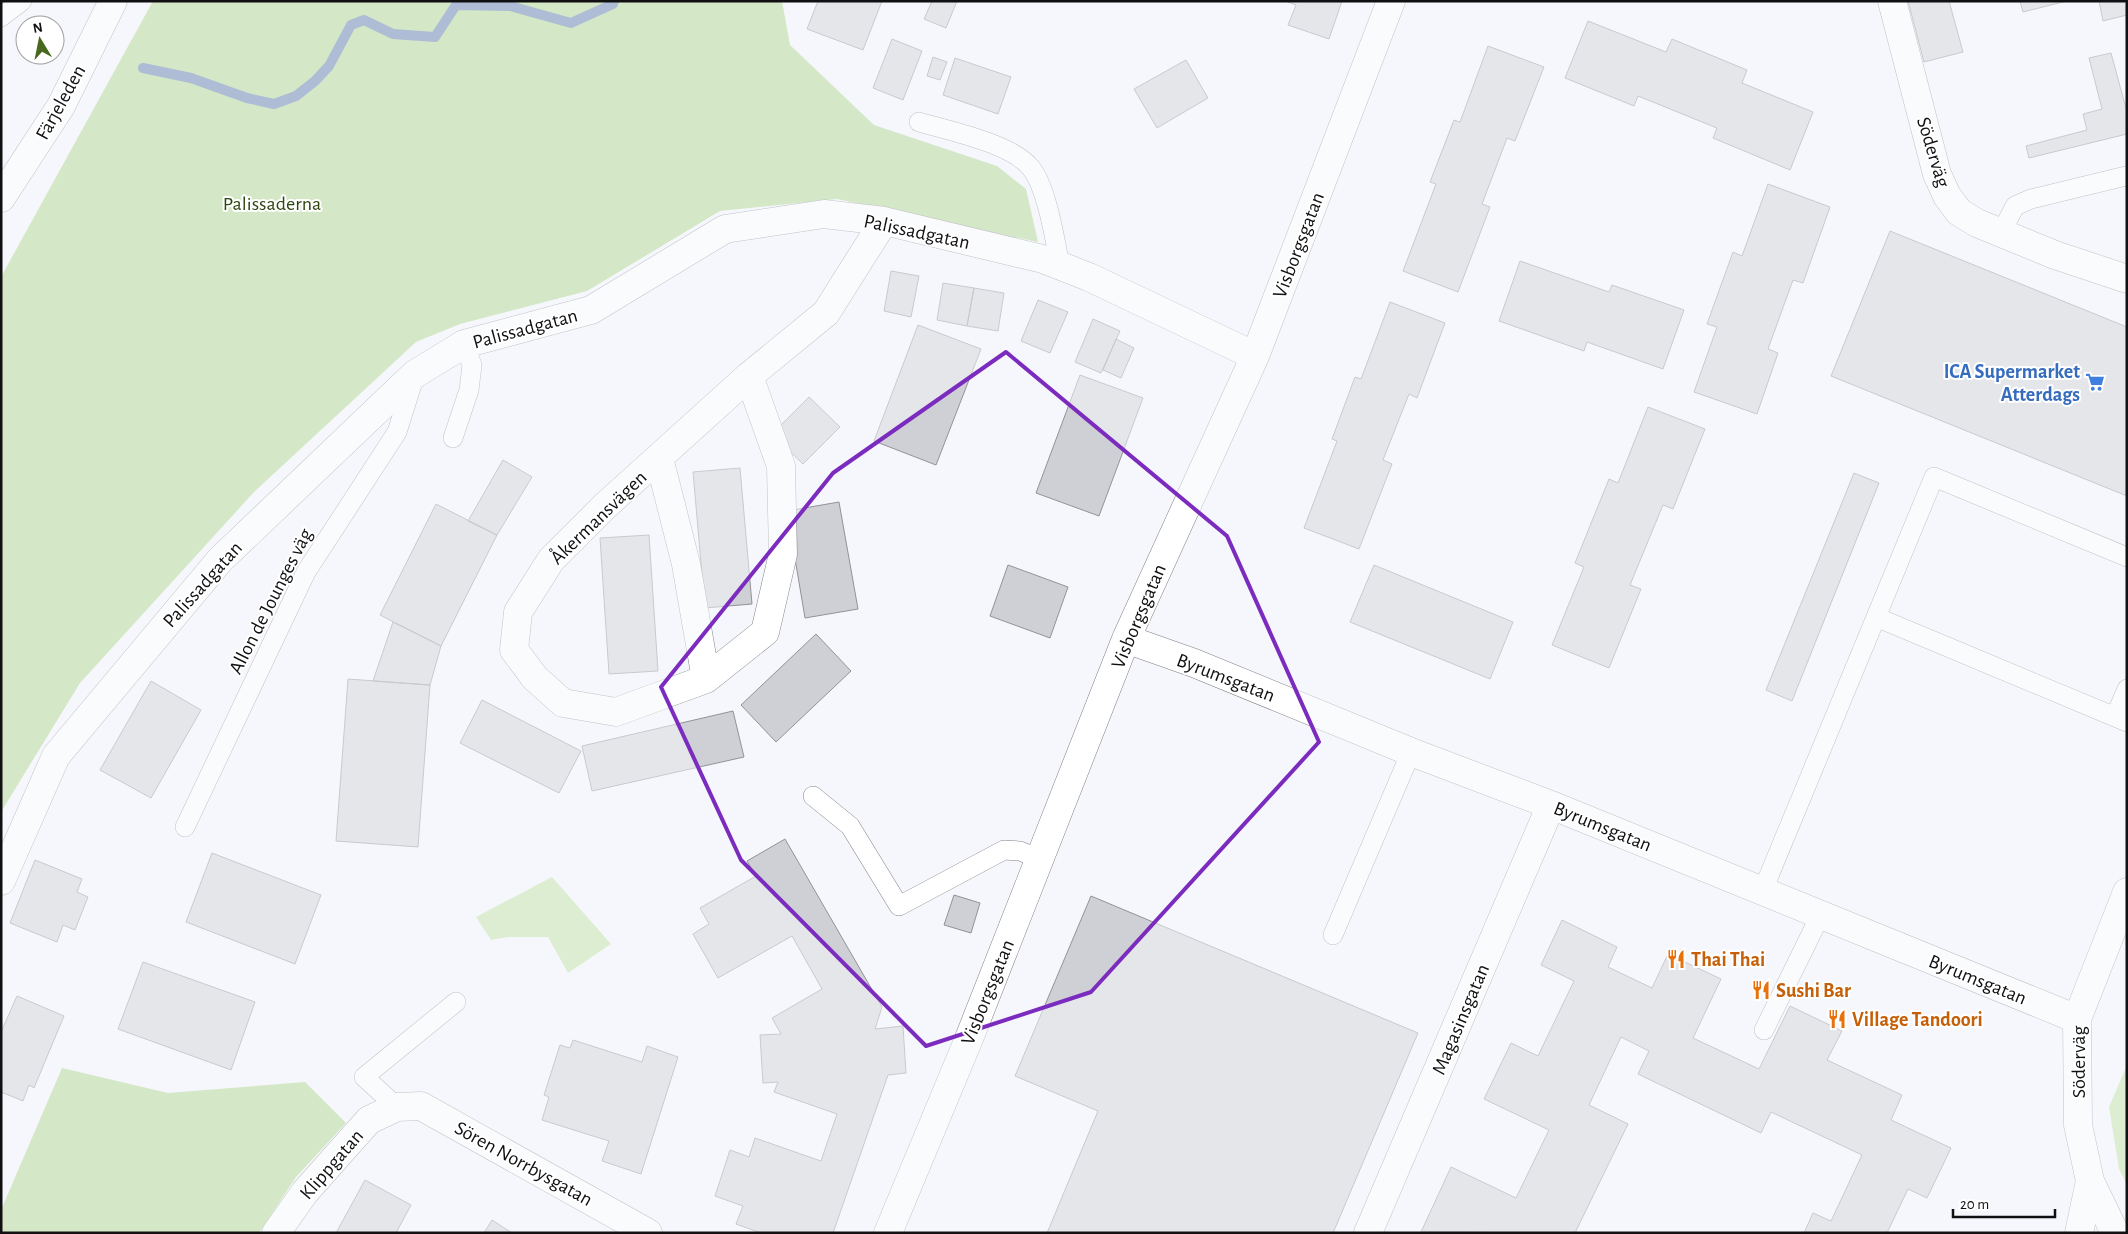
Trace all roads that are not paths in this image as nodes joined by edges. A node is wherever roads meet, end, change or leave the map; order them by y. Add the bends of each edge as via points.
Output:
1 (22, 1) edge
2 (1391, 1) edge
3 (1892, 1) edge
4 (108, 3) edge
5 (1, 17) edge
6 (919, 122) dead end
7 (2126, 176) edge
8 (1, 198) edge
9 (884, 221) junction
10 (2001, 233) junction
11 (1060, 266) junction
12 (2127, 279) edge
13 (464, 344) junction
14 (1255, 356) junction
15 (415, 374) junction
16 (749, 376) junction
17 (453, 438) dead end
18 (659, 458) junction
19 (2127, 557) edge
20 (1876, 617) junction
21 (1126, 639) junction
22 (706, 679) junction
23 (2127, 689) edge
24 (2121, 720) edge
25 (1411, 752) junction
26 (814, 796) dead end
27 (1552, 805) junction
28 (185, 827) dead end
29 (1040, 858) junction
30 (1, 881) edge
31 (1763, 890) junction
32 (2127, 892) edge
33 (1822, 914) junction
34 (1333, 935) dead end
35 (456, 1002) dead end
36 (2077, 1019) junction
37 (1764, 1030) dead end
38 (397, 1108) junction
39 (2090, 1181) junction
40 (276, 1233) edge
41 (648, 1233) edge
42 (888, 1233) edge
43 (1368, 1233) edge
44 (2079, 1233) edge
45 (2115, 1233) edge

1 - 5 lane
2 - 14 street, Visborgsgatan
3 - 10 street, Söderväg via 1937,174 1947,196 1959,212
4 - 8 street, Färjeleden via 61,106
6 - 11 lane via 1006,148 1031,167 1044,194
7 - 10 lane via 2030,199 2015,206
9 - 11 street, Palissadgatan via 1043,259
9 - 13 street, Palissadgatan via 824,214 725,229 591,310
9 - 16 street, Åkermansvägen via 826,313
10 - 12 street, Söderväg
11 - 14 street, Palissadgatan
13 - 15 street, Palissadgatan
13 - 17 lane via 472,365 469,390
14 - 21 street, Visborgsgatan
15 - 28 lane, Allon de Jounges väg via 397,432 306,572
15 - 30 street, Palissadgatan via 220,560 56,756
16 - 18 street, Åkermansvägen
16 - 22 street, Åkermansvägen via 781,466 783,554 765,632
18 - 22 street, Åkermansvägen via 686,564
18 - 22 street, Åkermansvägen via 552,560 518,612 514,650 535,678 563,703 616,712
19 - 20 lane via 1934,477
20 - 24 lane
20 - 31 lane
21 - 25 street, Byrumsgatan via 1267,692
21 - 29 street, Visborgsgatan
23 - 24 lane
25 - 27 street, Byrumsgatan
25 - 34 lane
26 - 29 lane via 850,826 899,906 1004,850
27 - 31 street, Byrumsgatan
27 - 43 street, Magasinsgatan
29 - 42 street, Visborgsgatan
31 - 33 street, Byrumsgatan
32 - 36 street, Söderväg
33 - 36 street, Byrumsgatan
33 - 37 lane
35 - 38 lane via 364,1077
36 - 39 street, Söderväg via 2078,1125
38 - 40 street, Klippgatan via 369,1120 305,1192
38 - 41 street, Sören Norrbysgatan via 421,1106
39 - 44 street, Söderväg
39 - 45 street, Söderväg

